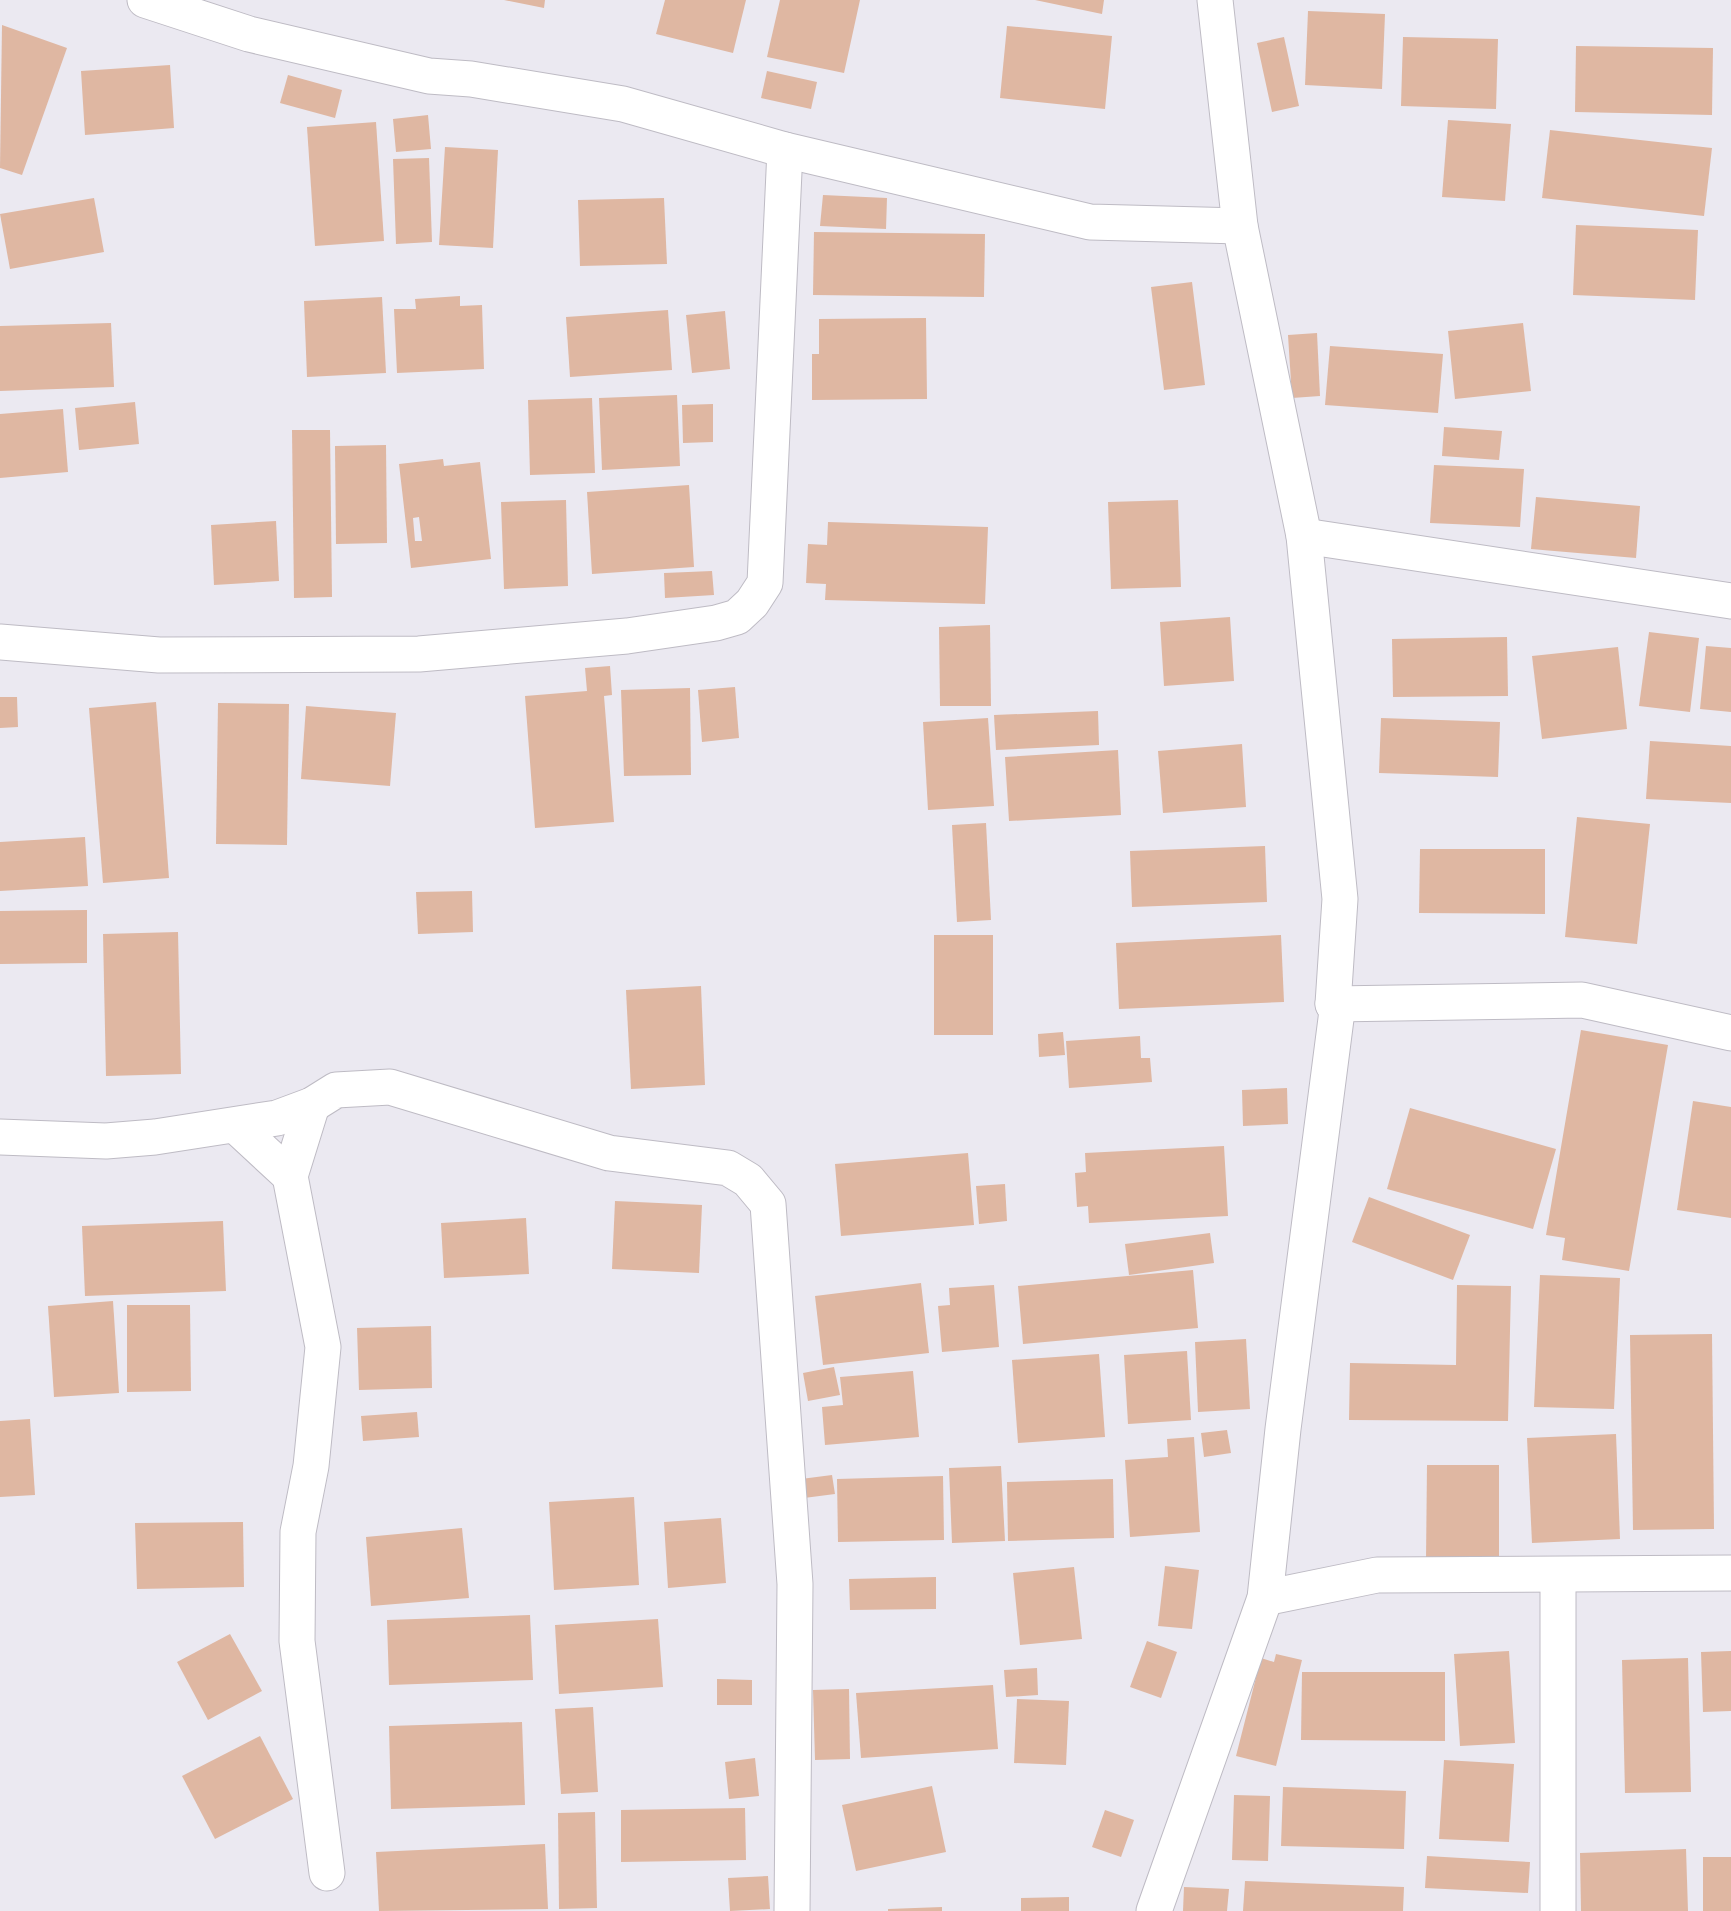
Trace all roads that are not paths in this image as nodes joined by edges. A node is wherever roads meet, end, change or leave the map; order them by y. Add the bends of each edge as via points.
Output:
1 (145, 0) edge
2 (1215, 0) edge
3 (785, 150) junction
4 (1240, 226) junction
5 (1304, 536) junction
6 (1731, 601) edge
7 (0, 642) edge
8 (1333, 1003) junction
9 (1731, 1032) edge
10 (312, 1105) junction
11 (236, 1126) junction
12 (0, 1137) edge
13 (290, 1176) junction
14 (1731, 1573) edge
15 (1558, 1575) junction
16 (1265, 1598) junction
17 (327, 1873) dead end
18 (792, 1911) edge
19 (1154, 1911) edge
20 (1558, 1911) edge

1 - 3 street via 250,34 429,76 624,104
2 - 4 street
3 - 4 street via 1090,222
3 - 7 street via 765,583 737,617 627,636 419,654 159,655
4 - 5 street
5 - 6 street
5 - 8 street via 1340,899
8 - 9 street via 1582,1000
8 - 16 street via 1337,1011
10 - 11 street
10 - 13 street
10 - 18 street via 336,1090 390,1087 608,1153 727,1168 748,1180 768,1204 795,1584
11 - 12 street via 106,1142
11 - 13 street
13 - 17 street via 323,1347 311,1466 298,1532 296,1616
14 - 15 street
15 - 16 street via 1377,1575
15 - 20 street
16 - 19 street

